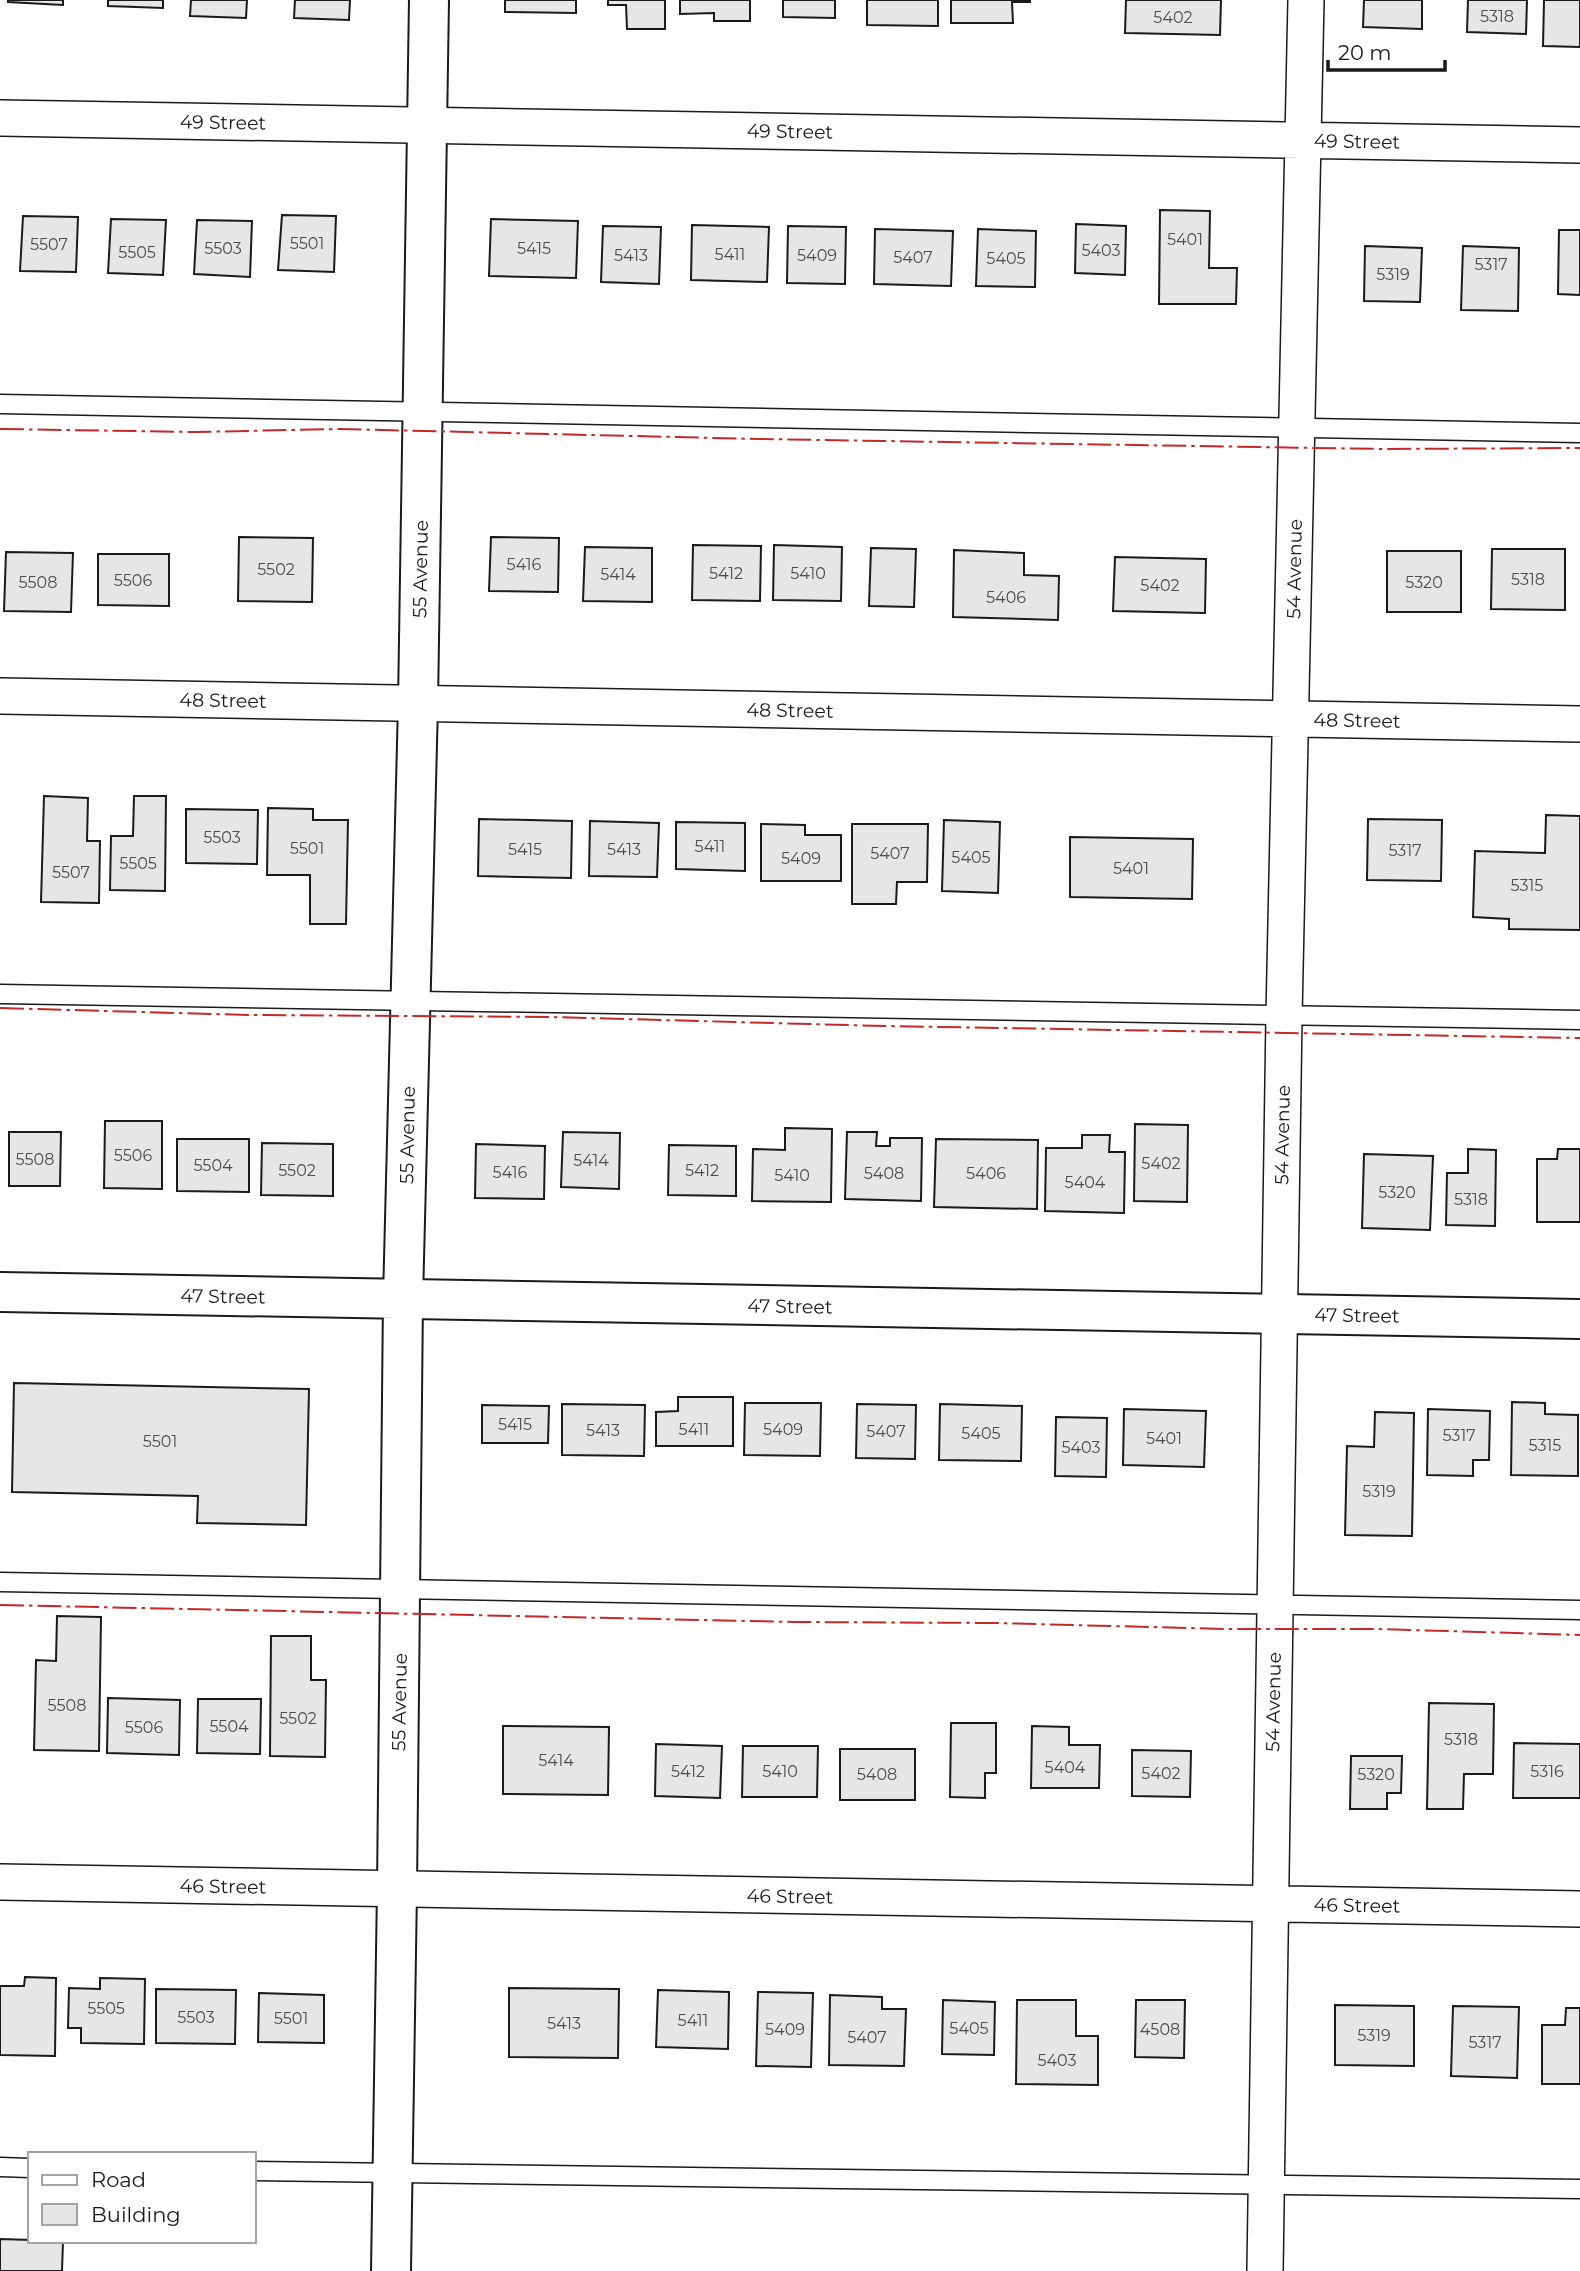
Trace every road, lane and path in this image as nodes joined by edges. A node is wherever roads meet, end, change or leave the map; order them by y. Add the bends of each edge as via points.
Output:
1 (429, 0) edge
2 (1306, 0) edge
3 (0, 118) edge
4 (427, 125) junction
5 (1304, 140) junction
6 (1580, 145) edge
7 (0, 404) edge
8 (423, 413) junction
9 (1297, 428) junction
10 (1580, 433) edge
11 (0, 696) edge
12 (418, 704) junction
13 (1291, 719) junction
14 (1580, 724) edge
15 (0, 993) edge
16 (411, 1000) junction
17 (1284, 1016) junction
18 (1580, 1020) edge
19 (0, 1292) edge
20 (403, 1299) junction
21 (1279, 1314) junction
22 (1580, 1319) edge
23 (0, 1583) edge
24 (401, 1590) junction
25 (1274, 1605) junction
26 (1580, 1610) edge
27 (0, 1882) edge
28 (397, 1889) junction
29 (1269, 1903) junction
30 (1580, 1909) edge
31 (0, 2167) edge
32 (28, 2168) edge
33 (256, 2171) edge
34 (392, 2172) junction
35 (1266, 2184) junction
36 (1580, 2189) edge
37 (391, 2271) edge
38 (1265, 2271) edge

1 - 4 street, 55 Avenue
2 - 5 street, 54 Avenue
3 - 4 street, 49 Street
4 - 5 street, 49 Street
4 - 8 street, 55 Avenue
5 - 6 street, 49 Street
5 - 9 street, 54 Avenue
7 - 8 lane
8 - 9 lane
8 - 12 street, 55 Avenue
9 - 10 lane
9 - 13 street, 54 Avenue
11 - 12 street, 48 Street
12 - 13 street, 48 Street
12 - 16 street, 55 Avenue
13 - 14 street, 48 Street
13 - 17 street, 54 Avenue
15 - 16 lane
16 - 17 lane
16 - 20 street, 55 Avenue
17 - 18 lane
17 - 21 street, 54 Avenue
19 - 20 street, 47 Street
20 - 21 street, 47 Street
20 - 24 street, 55 Avenue
21 - 22 street, 47 Street
21 - 25 street, 54 Avenue
23 - 24 lane
24 - 25 lane
24 - 28 street, 55 Avenue
25 - 26 lane
25 - 29 street, 54 Avenue
27 - 28 street, 46 Street
28 - 29 street, 46 Street
28 - 34 street, 55 Avenue
29 - 30 street, 46 Street
29 - 35 street, 54 Avenue
31 - 32 lane
33 - 34 lane
34 - 35 lane
34 - 37 street, 55 Avenue
35 - 36 lane
35 - 38 street, 54 Avenue

